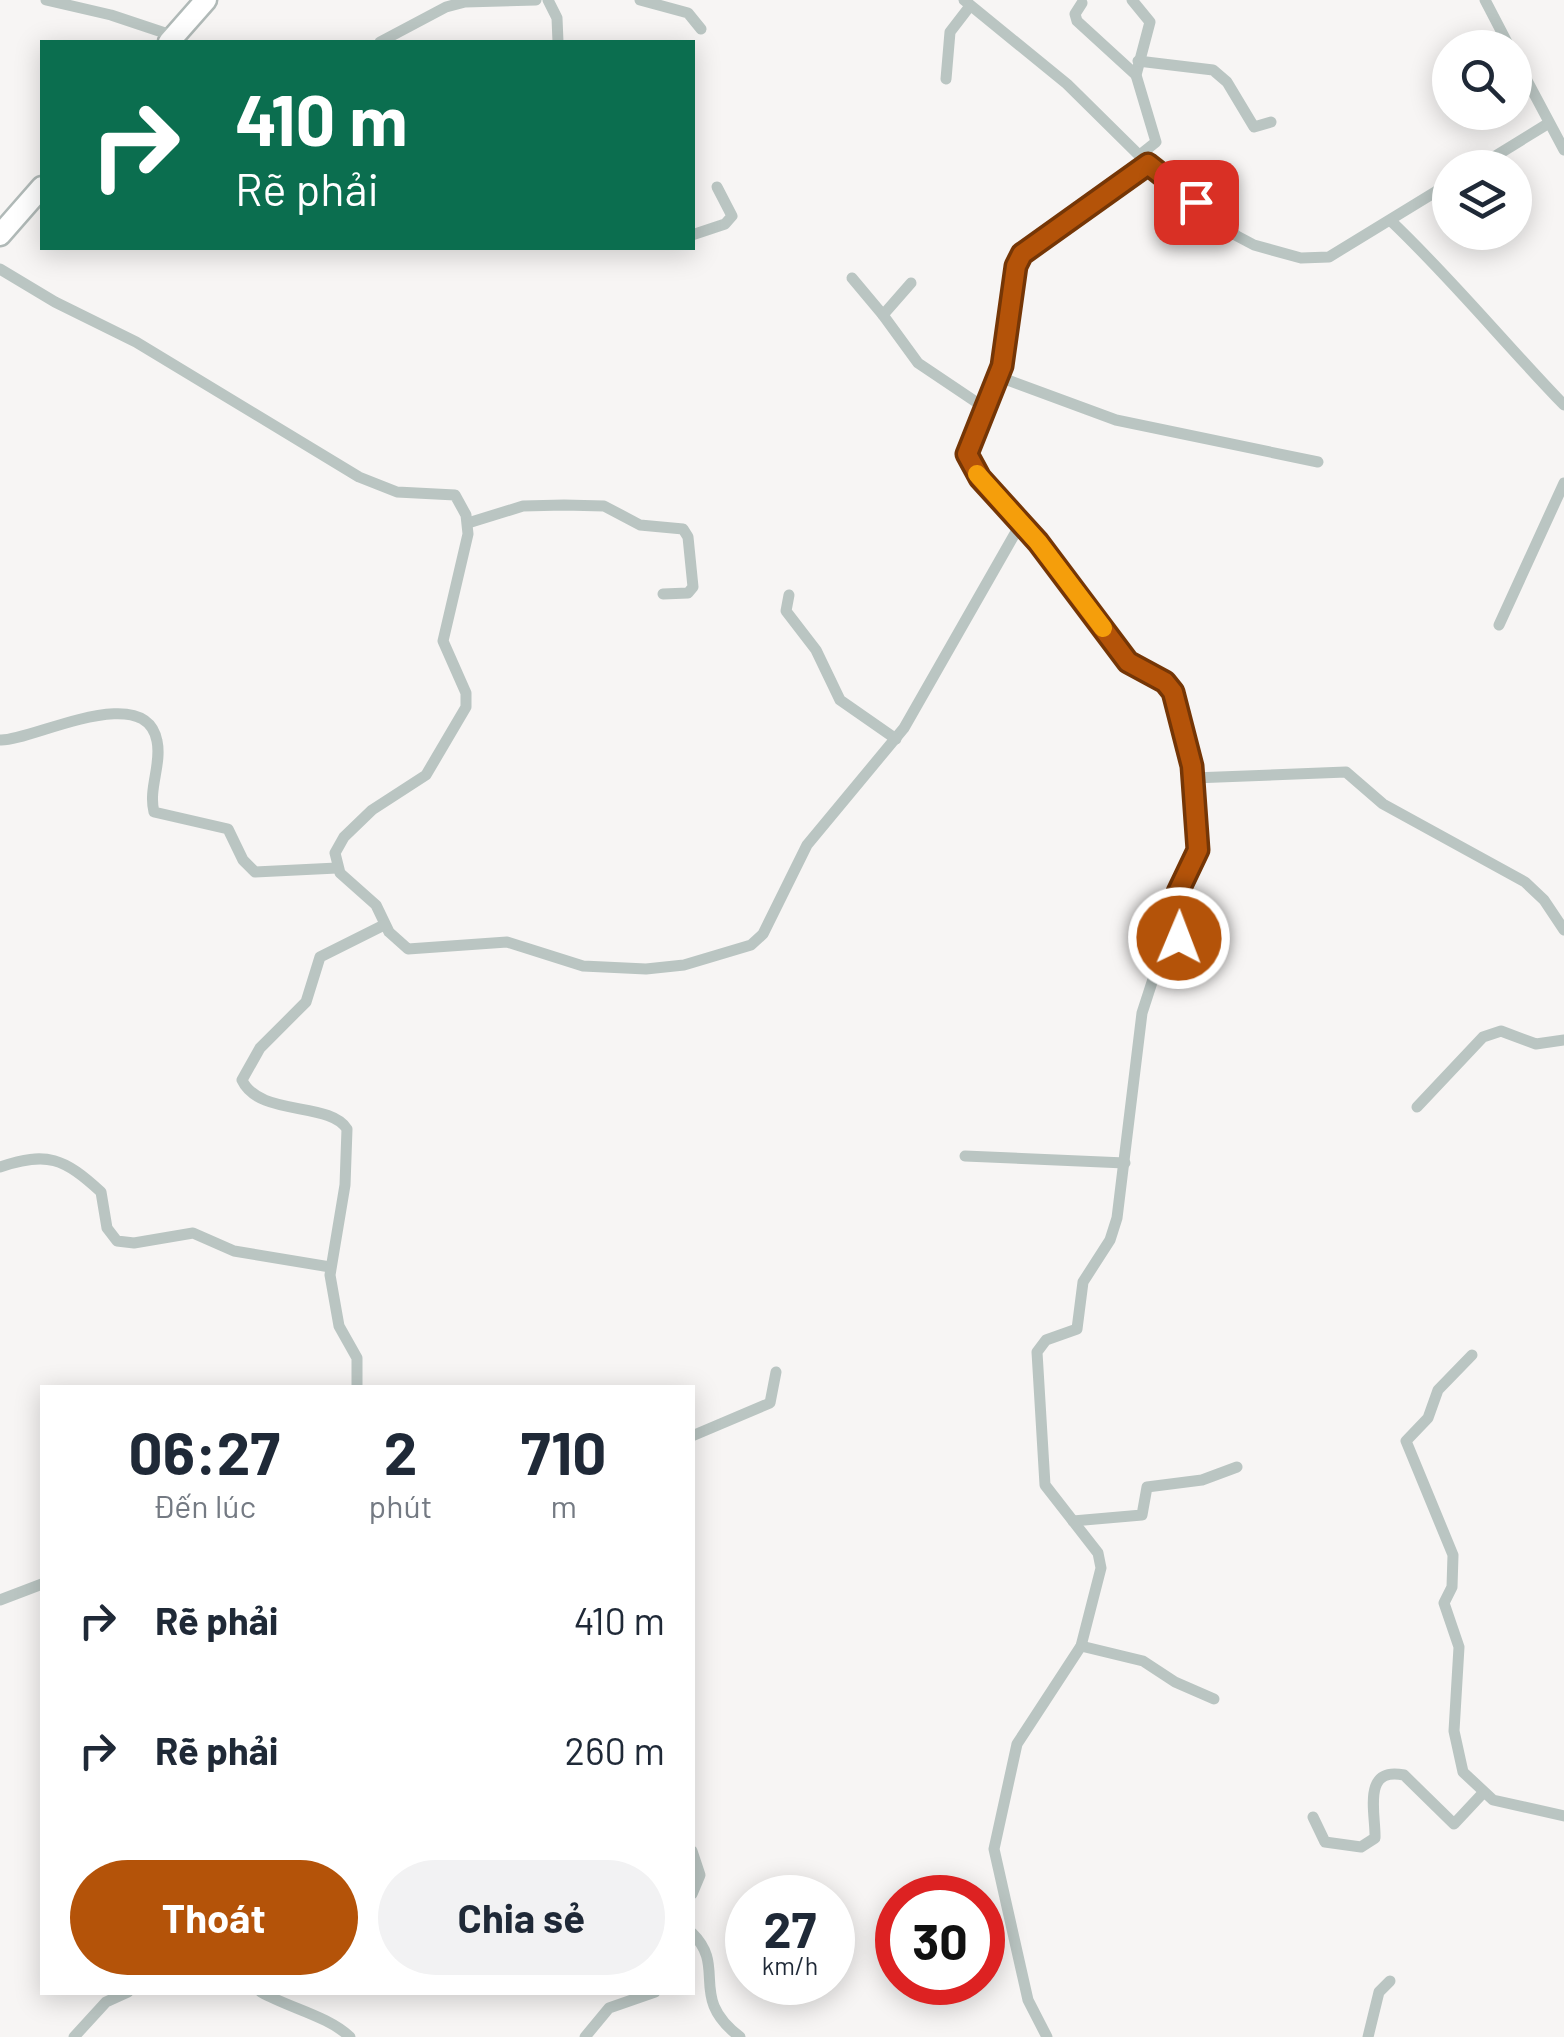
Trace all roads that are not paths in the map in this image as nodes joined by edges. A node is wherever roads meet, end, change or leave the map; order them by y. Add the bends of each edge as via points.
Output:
1 (46, 0) edge
2 (206, 0) edge
3 (536, 0) edge
4 (548, 0) edge
5 (640, 0) edge
6 (1132, 0) edge
7 (1486, 0) edge
8 (967, 3) edge
9 (1082, 3) dead end
10 (701, 28) dead end
11 (1501, 30) edge
12 (171, 40) edge
13 (384, 40) edge
14 (558, 40) edge
15 (1138, 60) junction
16 (1136, 75) junction
17 (946, 79) dead end
18 (1532, 90) edge
19 (1271, 122) dead end
20 (1550, 123) junction
21 (1506, 150) edge
22 (1564, 150) edge
23 (1145, 159) junction
24 (716, 187) dead end
25 (40, 189) edge
26 (1432, 195) edge
27 (1391, 222) junction
28 (695, 233) edge
29 (0, 235) edge
30 (0, 269) edge
31 (852, 278) dead end
32 (911, 283) dead end
33 (883, 315) junction
34 (998, 376) junction
35 (1564, 405) edge
36 (982, 406) junction
37 (1318, 462) dead end
38 (1564, 483) edge
39 (468, 523) junction
40 (1021, 523) junction
41 (663, 594) dead end
42 (789, 595) dead end
43 (1499, 625) dead end
44 (0, 740) edge
45 (896, 740) junction
46 (1194, 778) junction
47 (337, 868) junction
48 (384, 925) junction
49 (1564, 930) edge
50 (1564, 1040) edge
51 (1417, 1107) dead end
52 (965, 1156) dead end
53 (1125, 1163) junction
54 (0, 1167) edge
55 (330, 1267) junction
56 (1472, 1355) dead end
57 (776, 1372) dead end
58 (357, 1385) edge
59 (695, 1435) edge
60 (1237, 1467) dead end
61 (1073, 1521) junction
62 (40, 1585) edge
63 (0, 1600) edge
64 (1081, 1646) junction
65 (1214, 1700) dead end
66 (1483, 1794) junction
67 (1564, 1816) edge
68 (1314, 1817) dead end
69 (695, 1860) edge
70 (695, 1887) edge
71 (695, 1936) edge
72 (1390, 1981) dead end
73 (266, 1995) edge
74 (646, 1995) edge
75 (105, 1997) edge
76 (74, 2037) edge
77 (350, 2037) edge
78 (585, 2037) edge
79 (740, 2037) edge
80 (1047, 2037) edge
81 (1368, 2037) edge

1 - 12 street via 111,15
2 - 12 highway
3 - 13 street via 446,7
4 - 14 street
5 - 10 street via 688,13
6 - 15 street via 1150,22
7 - 11 street
8 - 17 street via 950,32
8 - 23 street
9 - 16 street via 1078,21
15 - 16 street
15 - 19 street via 1214,70 1254,126
16 - 23 street via 1156,142
18 - 20 street
20 - 21 street
20 - 22 street
23 - 27 street via 1237,236 1284,254 1329,257
23 - 34 street via 1018,259
24 - 28 street via 732,216
25 - 29 highway
26 - 27 street
27 - 35 street via 1454,281 1496,336
30 - 39 street via 136,342 359,477 397,492 455,495
31 - 33 street
32 - 33 street
33 - 36 street via 918,364
34 - 36 street
34 - 37 street via 1116,420
36 - 40 street via 968,462
38 - 43 street
39 - 41 street via 524,506 564,505 604,506 640,525 678,528 688,536 693,587
39 - 47 street via 443,641 466,707 421,780 372,810 339,843
40 - 45 street
40 - 46 street via 1128,662 1173,692
42 - 45 street via 786,611 816,650 840,700
44 - 47 street via 96,714 136,720 158,745 154,812 228,829 255,872
45 - 48 street via 806,845 763,934 744,948 684,965 583,966 507,942 408,949
46 - 49 street via 1346,772 1383,804 1525,882
46 - 53 street via 1197,855 1178,892 1179,938 1155,973 1142,1013
47 - 48 street via 376,906
48 - 55 street via 320,957 306,1002 243,1074 248,1090 292,1110 331,1115 347,1128
50 - 51 street via 1536,1044 1502,1031 1483,1036
52 - 53 street
53 - 61 street via 1118,1218 1083,1282 1077,1329 1046,1340 1036,1352 1046,1485
54 - 55 street via 38,1156 59,1161 101,1192 107,1228 118,1240 193,1234 234,1251
55 - 58 street via 339,1326 357,1358
56 - 66 street via 1438,1390 1428,1418 1406,1441 1453,1555 1444,1603 1459,1647 1454,1731 1463,1772
57 - 59 street via 770,1403
60 - 61 street via 1202,1480 1146,1487 1142,1515
61 - 64 street via 1098,1553 1100,1568
62 - 63 street
64 - 65 street via 1143,1661
64 - 80 street via 1018,1744 994,1850 1028,2000
66 - 67 street
66 - 68 street via 1454,1824 1404,1774 1388,1776 1370,1798 1375,1838 1361,1847 1325,1842
69 - 70 street
71 - 79 street via 705,1948 711,2008
72 - 81 street via 1379,1992
73 - 77 street
74 - 78 street via 609,2008
75 - 76 street

